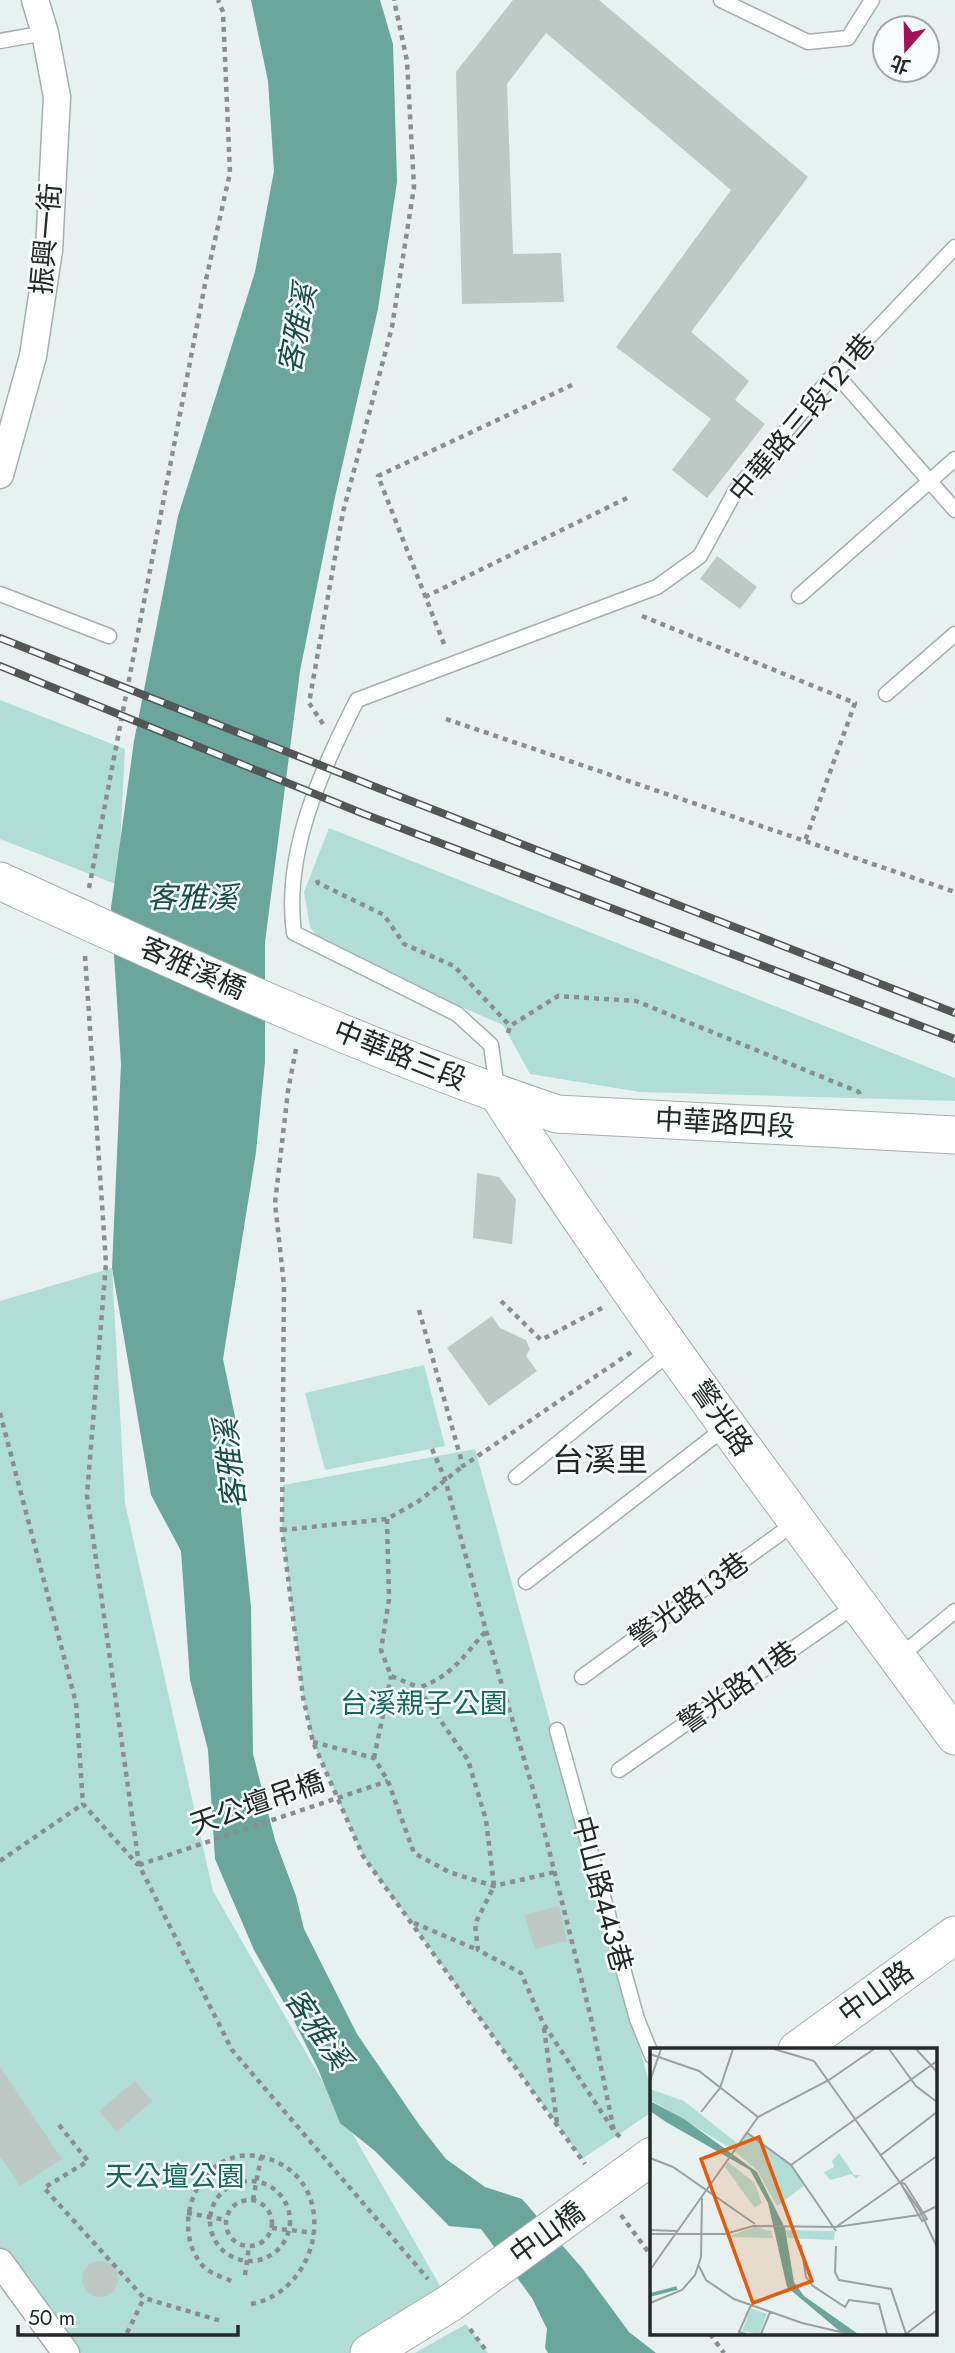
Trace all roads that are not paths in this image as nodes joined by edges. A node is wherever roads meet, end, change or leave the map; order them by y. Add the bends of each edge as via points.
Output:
1 (35, 0) edge
2 (721, 0) edge
3 (872, 0) edge
4 (45, 33) junction
5 (0, 41) edge
6 (955, 247) edge
7 (835, 373) junction
8 (955, 459) edge
9 (0, 475) edge
10 (930, 481) junction
11 (955, 510) edge
12 (0, 594) edge
13 (799, 596) dead end
14 (955, 634) edge
15 (109, 636) dead end
16 (886, 694) dead end
17 (0, 881) edge
18 (302, 1017) joint
19 (498, 1094) junction
20 (955, 1135) edge
21 (666, 1342) junction
22 (727, 1426) junction
23 (516, 1477) dead end
24 (796, 1522) junction
25 (526, 1582) dead end
26 (857, 1604) junction
27 (955, 1611) edge
28 (898, 1658) junction
29 (582, 1677) dead end
30 (557, 1730) dead end
31 (955, 1736) edge
32 (619, 1770) dead end
33 (955, 1935) edge
34 (800, 2048) edge
35 (650, 2051) edge
36 (648, 2159) edge
37 (0, 2262) edge
38 (66, 2353) edge
39 (369, 2353) edge

1 - 4 street, 振興一街
2 - 3 lane via 808,42 848,38
4 - 5 lane
4 - 9 street, 振興一街 via 57,97 49,250 33,356
6 - 7 lane, 中華路三段121巷
7 - 10 lane
7 - 19 lane, 中華路三段121巷 via 736,490 700,556 657,587 357,700 336,742 299,843 290,905 294,933 457,1014 491,1045
8 - 10 lane
10 - 11 lane
10 - 13 lane
12 - 15 lane
14 - 16 lane
17 - 18 street, 客雅溪橋
18 - 19 street, 中華路三段
19 - 20 street, 中華路四段 via 556,1114
19 - 21 street, 警光路
21 - 22 street, 警光路
21 - 23 lane
22 - 24 street, 警光路
22 - 25 lane
24 - 26 street, 警光路
24 - 29 lane, 警光路13巷
26 - 28 street, 警光路
26 - 32 lane, 警光路11巷
27 - 28 lane
28 - 31 street, 警光路
30 - 35 lane, 中山路443巷 via 637,2019
33 - 34 street, 中山路
36 - 39 street, 中山橋 via 450,2303
37 - 38 street

